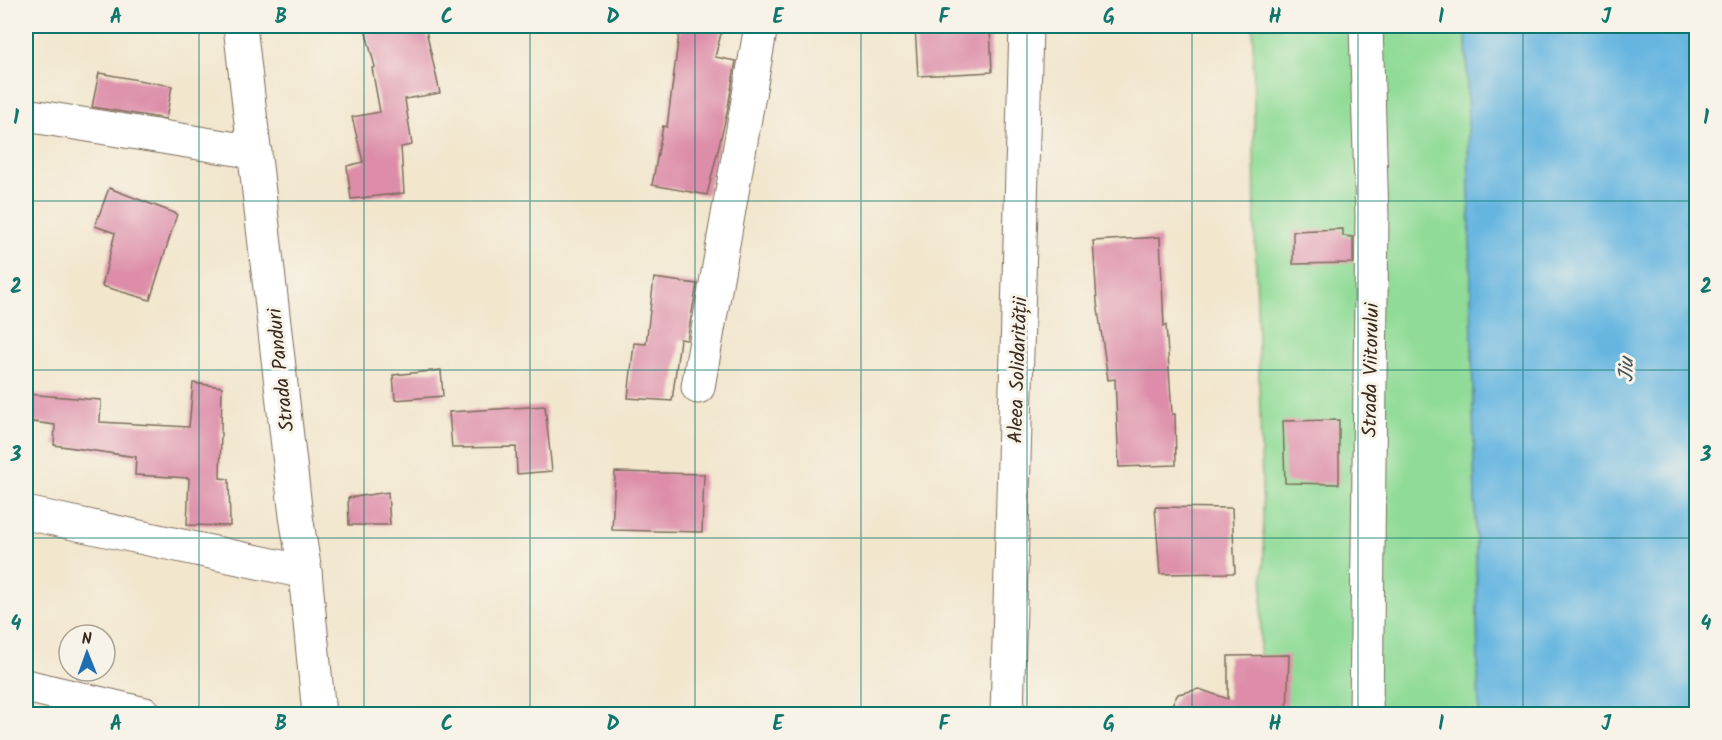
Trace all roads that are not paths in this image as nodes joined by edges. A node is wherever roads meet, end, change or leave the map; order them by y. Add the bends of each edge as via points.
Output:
1 (240, 26) edge
2 (761, 26) edge
3 (1026, 26) edge
4 (1366, 26) edge
5 (26, 115) edge
6 (255, 152) junction
7 (698, 387) dead end
8 (26, 513) edge
9 (305, 572) junction
10 (26, 686) edge
11 (145, 714) edge
12 (319, 714) edge
13 (1008, 714) edge
14 (1366, 714) edge

1 - 6 street, Strada Panduri
2 - 7 street
3 - 13 street, Aleea Solidarității
4 - 14 street, Strada Viitorului via 1372,216
5 - 6 street
6 - 9 street, Strada Panduri
8 - 9 street
9 - 12 street, Strada Panduri
10 - 11 street

